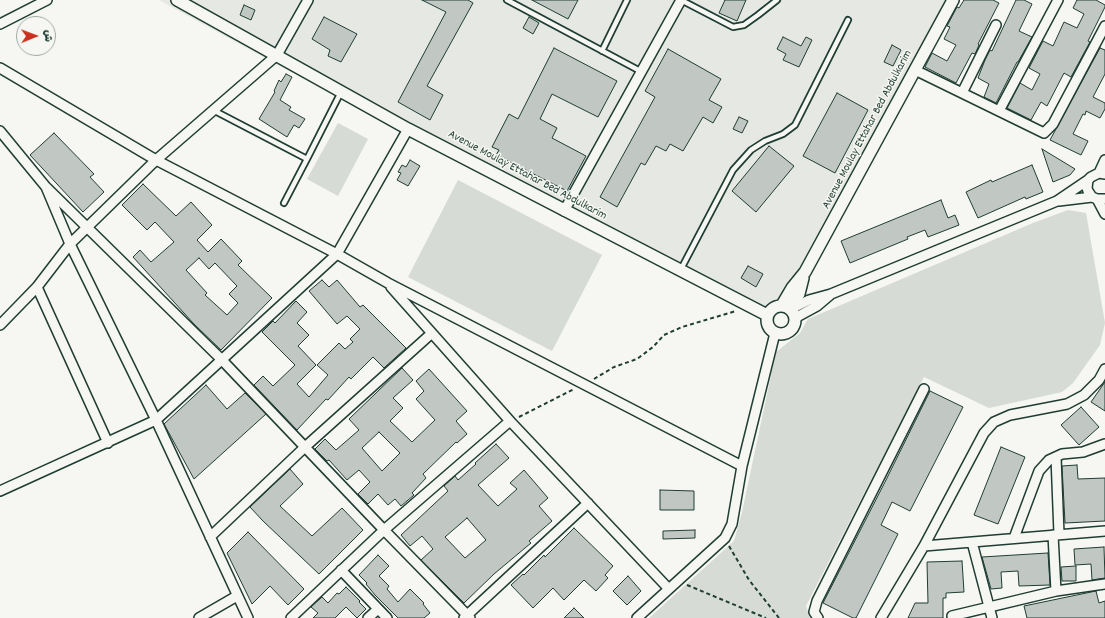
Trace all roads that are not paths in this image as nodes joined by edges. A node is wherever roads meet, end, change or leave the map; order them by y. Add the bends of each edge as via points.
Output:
1 (47, 0) edge
2 (177, 0) edge
3 (308, 0) edge
4 (507, 0) edge
5 (627, 0) edge
6 (681, 0) edge
7 (777, 0) edge
8 (953, 0) edge
9 (1058, 0) edge
10 (514, 2) edge
11 (848, 20) dead end
12 (0, 24) edge
13 (996, 25) dead end
14 (1105, 27) edge
15 (602, 51) junction
16 (277, 55) junction
17 (0, 68) edge
18 (915, 70) junction
19 (642, 72) junction
20 (342, 92) junction
21 (962, 93) junction
22 (213, 110) junction
23 (998, 111) junction
24 (408, 129) junction
25 (0, 131) edge
26 (307, 159) junction
27 (156, 160) junction
28 (1105, 160) edge
29 (1102, 173) edge
30 (1088, 180) junction
31 (46, 187) junction
32 (1098, 199) edge
33 (1057, 201) junction
34 (284, 203) dead end
35 (564, 211) junction
36 (1105, 214) edge
37 (87, 228) junction
38 (70, 244) junction
39 (337, 254) junction
40 (680, 271) junction
41 (388, 283) junction
42 (37, 287) junction
43 (789, 310) junction
44 (767, 315) junction
45 (0, 325) edge
46 (432, 333) junction
47 (775, 333) junction
48 (221, 359) junction
49 (1105, 369) edge
50 (924, 389) dead end
51 (156, 420) junction
52 (510, 420) junction
53 (108, 442) junction
54 (1105, 444) edge
55 (305, 447) junction
56 (1105, 451) edge
57 (1083, 452) junction
58 (1056, 457) junction
59 (742, 466) junction
60 (0, 490) edge
61 (588, 503) junction
62 (384, 530) junction
63 (1105, 531) edge
64 (1056, 535) junction
65 (210, 537) junction
66 (1014, 538) junction
67 (972, 542) junction
68 (924, 546) junction
69 (341, 570) junction
70 (1105, 584) edge
71 (668, 588) junction
72 (1056, 590) junction
73 (237, 596) junction
74 (989, 606) junction
75 (378, 609) junction
76 (952, 616) dead end
77 (467, 617) edge
78 (200, 618) edge
79 (248, 618) edge
80 (292, 618) edge
81 (368, 618) edge
82 (387, 618) edge
83 (637, 618) edge
84 (818, 618) edge
85 (883, 618) edge
86 (992, 618) edge

1 - 12 street
2 - 16 street, Avenue Moulay Ettahar Bed Abdulkarim
3 - 16 street
4 - 10 lane
5 - 15 lane
6 - 7 lane via 733,27 744,25
6 - 19 street
8 - 18 street, Avenue Moulay Ettahar Bed Abdulkarim
9 - 23 street
10 - 15 lane
11 - 40 lane via 795,125 751,150 733,170
13 - 21 street
14 - 23 street via 1053,124 1044,133
15 - 19 lane
16 - 20 street, Avenue Moulay Ettahar Bed Abdulkarim
16 - 22 street
17 - 27 street
18 - 21 street
18 - 43 street, Avenue Moulay Ettahar Bed Abdulkarim via 806,272
19 - 35 street
20 - 24 street, Avenue Moulay Ettahar Bed Abdulkarim
20 - 26 lane
21 - 23 street
22 - 26 lane
22 - 27 street
24 - 35 street, Avenue Moulay Ettahar Bed Abdulkarim
24 - 39 street
25 - 31 street
26 - 34 lane
27 - 37 street
27 - 39 street
28 - 29 street
29 - 30 street
30 - 32 street via 1088,191
30 - 33 street
31 - 37 street
31 - 38 street
32 - 33 street
32 - 36 street
33 - 43 street via 831,294 817,306
35 - 40 street, Avenue Moulay Ettahar Bed Abdulkarim
37 - 38 street
37 - 48 street
38 - 42 street
38 - 51 street
39 - 41 street
39 - 48 street
40 - 44 street, Avenue Moulay Ettahar Bed Abdulkarim
41 - 46 street
41 - 59 street
42 - 45 street
42 - 53 street
43 - 44 street via 773,308
43 - 47 street via 794,326 792,330 784,334
44 - 47 street via 767,324
46 - 52 street
46 - 55 street
47 - 59 street
48 - 51 street
48 - 55 street
49 - 68 street via 1099,380 1084,395 1067,404 1010,415 994,422 984,433
50 - 84 street via 817,601 814,612
51 - 53 street
51 - 65 street
52 - 61 street
52 - 62 street
53 - 60 street
54 - 57 street
55 - 62 street
55 - 65 street
56 - 57 street
57 - 58 street
58 - 64 street
58 - 66 street via 1049,460 1039,471
59 - 71 street via 732,524 725,538
61 - 71 street
61 - 77 street
62 - 69 street
62 - 77 street
63 - 64 street
64 - 66 street
64 - 72 street
65 - 73 street
66 - 67 street
67 - 68 street
67 - 74 street
68 - 85 street
69 - 75 street
69 - 80 street
70 - 72 street
71 - 83 street
72 - 74 street
73 - 78 street
73 - 79 street
74 - 76 street
74 - 86 street
75 - 81 street
75 - 82 street

